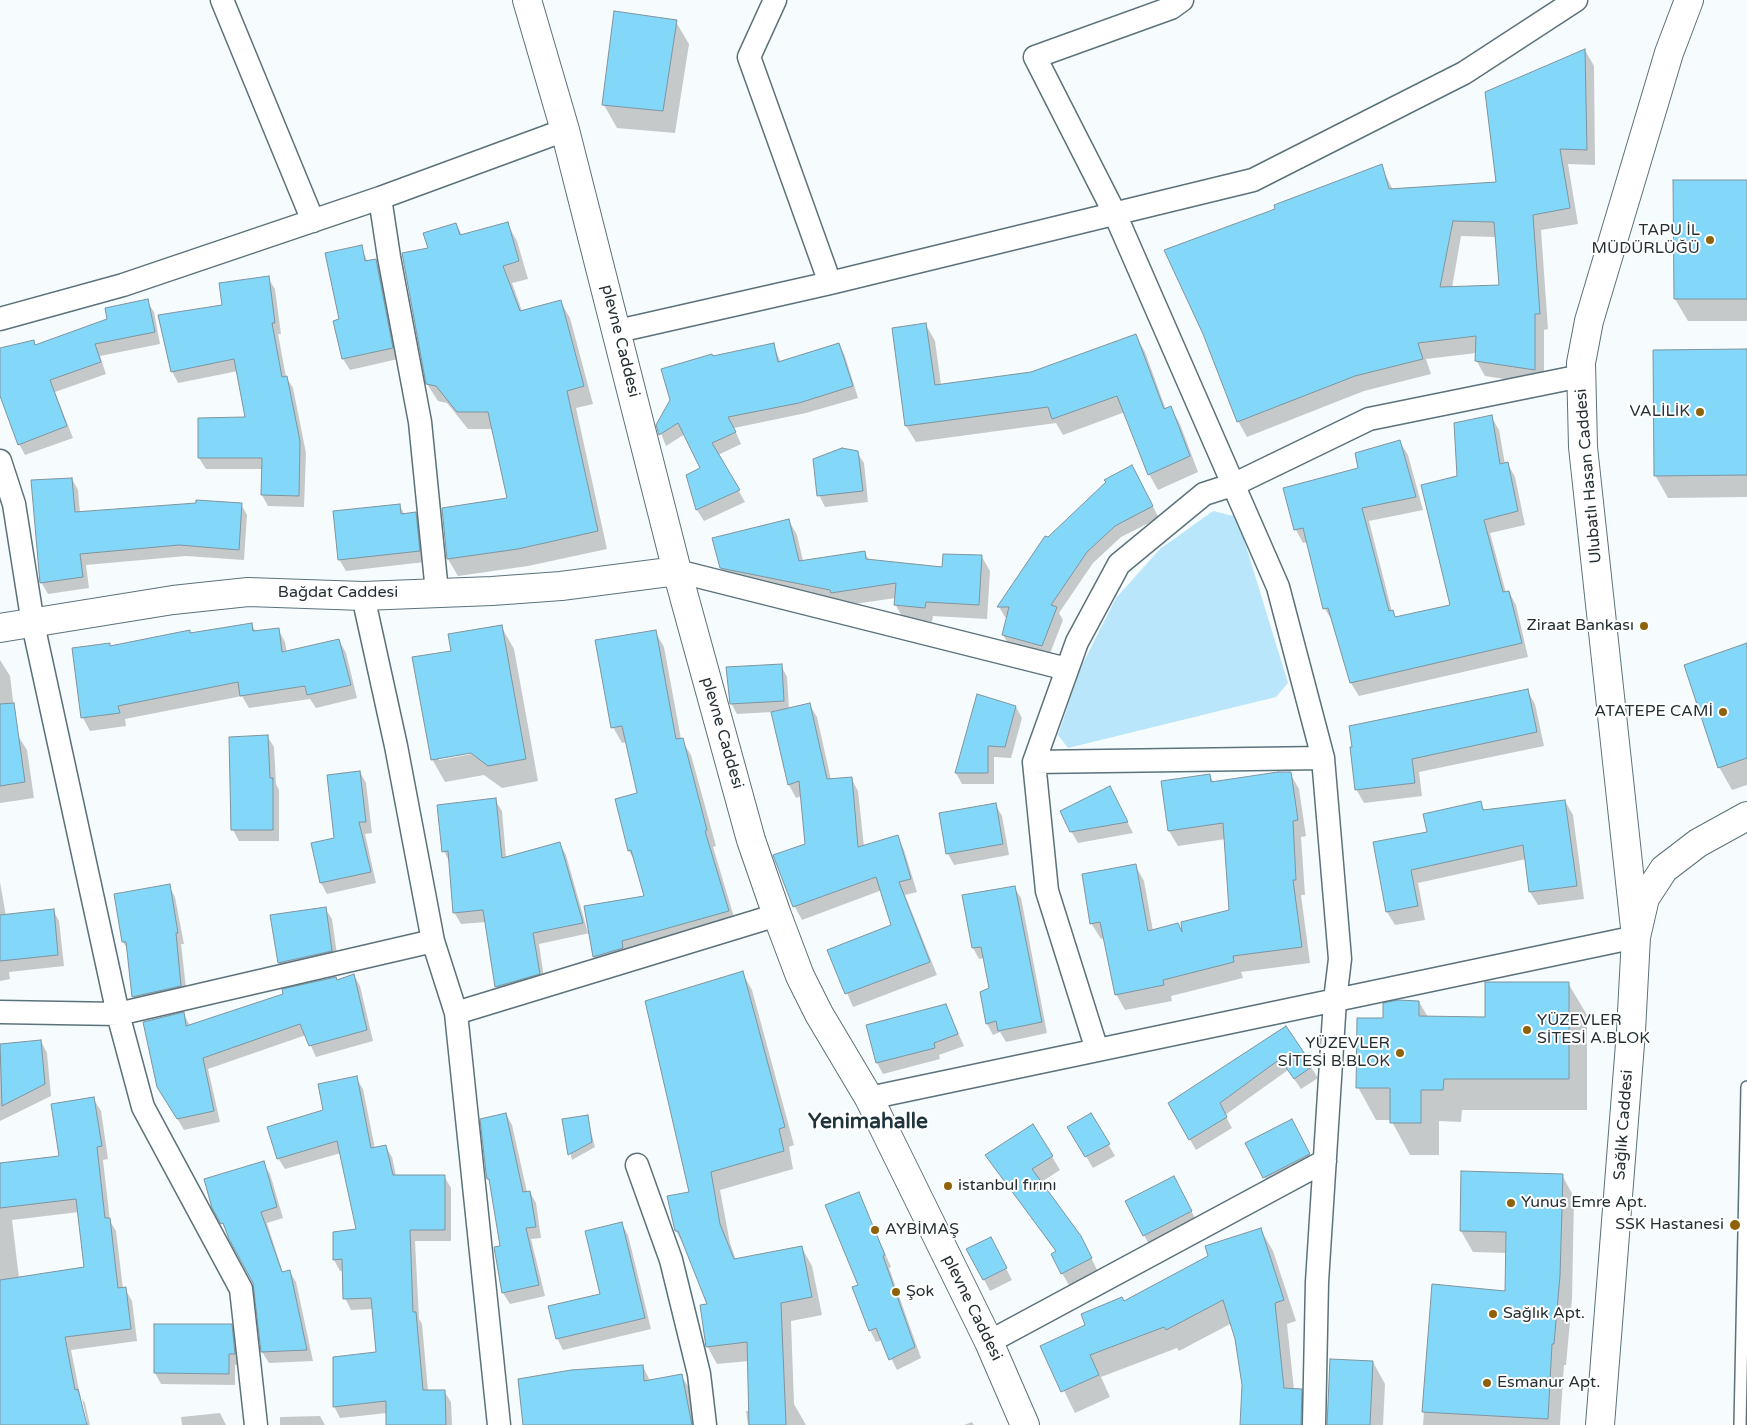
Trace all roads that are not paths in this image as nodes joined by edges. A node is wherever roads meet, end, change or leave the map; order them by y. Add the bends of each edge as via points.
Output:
1 (222, 0) edge
2 (527, 0) edge
3 (775, 0) edge
4 (1182, 0) edge
5 (1576, 0) edge
6 (1690, 0) edge
7 (565, 130) junction
8 (380, 198) junction
9 (1115, 214) junction
10 (313, 221) junction
11 (830, 283) junction
12 (0, 319) edge
13 (618, 332) junction
14 (1581, 376) junction
15 (0, 461) edge
16 (1235, 484) junction
17 (677, 571) junction
18 (437, 592) junction
19 (363, 596) junction
20 (33, 624) junction
21 (0, 628) edge
22 (1067, 669) junction
23 (1323, 758) junction
24 (1034, 762) junction
25 (1747, 816) edge
26 (777, 915) junction
27 (1636, 937) junction
28 (434, 941) junction
29 (1334, 1000) junction
30 (0, 1012) edge
31 (456, 1013) junction
32 (118, 1014) junction
33 (1097, 1050) junction
34 (1747, 1087) edge
35 (869, 1098) junction
36 (1325, 1161) junction
37 (637, 1165) dead end
38 (989, 1342) junction
39 (256, 1425) edge
40 (499, 1425) edge
41 (705, 1425) edge
42 (1025, 1425) edge
43 (1314, 1425) edge
44 (1600, 1425) edge
45 (1740, 1425) edge

1 - 10 street
2 - 7 street, plevne Caddesi
3 - 11 street via 749,57
4 - 9 street via 1171,8 1035,57
5 - 9 street via 1464,73 1253,180
6 - 14 street, Ulubatlı Hasan Caddesi via 1669,53 1589,321
7 - 8 street
7 - 13 street, plevne Caddesi
8 - 10 street
8 - 18 street via 420,422
9 - 11 street
9 - 16 street
10 - 12 street via 123,285
11 - 13 street
13 - 17 street, plevne Caddesi
14 - 16 street via 1369,419
14 - 27 street, Ulubatlı Hasan Caddesi via 1583,447
15 - 20 street via 14,504
16 - 22 street via 1204,494 1119,564 1076,642
16 - 23 street via 1278,587
17 - 18 street, Bağdat Caddesi via 561,586
17 - 22 street
17 - 26 street, plevne Caddesi via 752,840
18 - 19 street, Bağdat Caddesi
19 - 20 street, Bağdat Caddesi via 248,592 172,600
19 - 28 street
20 - 21 street, Bağdat Caddesi
20 - 32 street
22 - 24 street
23 - 24 street
23 - 29 street via 1340,959
24 - 33 street via 1047,891
25 - 27 street, Sağlık Caddesi via 1698,844 1664,869 1645,898
26 - 31 street
26 - 35 street, plevne Caddesi via 800,976 819,1014
27 - 29 street
27 - 44 street, Sağlık Caddesi
28 - 31 street
28 - 32 street
29 - 33 street
29 - 36 street
30 - 32 street
31 - 40 street
32 - 39 street via 142,1107 241,1289
33 - 35 street
34 - 45 lane
35 - 38 street, plevne Caddesi
36 - 38 street
36 - 43 street via 1317,1282
37 - 41 street via 671,1260 699,1374
38 - 42 street, plevne Caddesi

